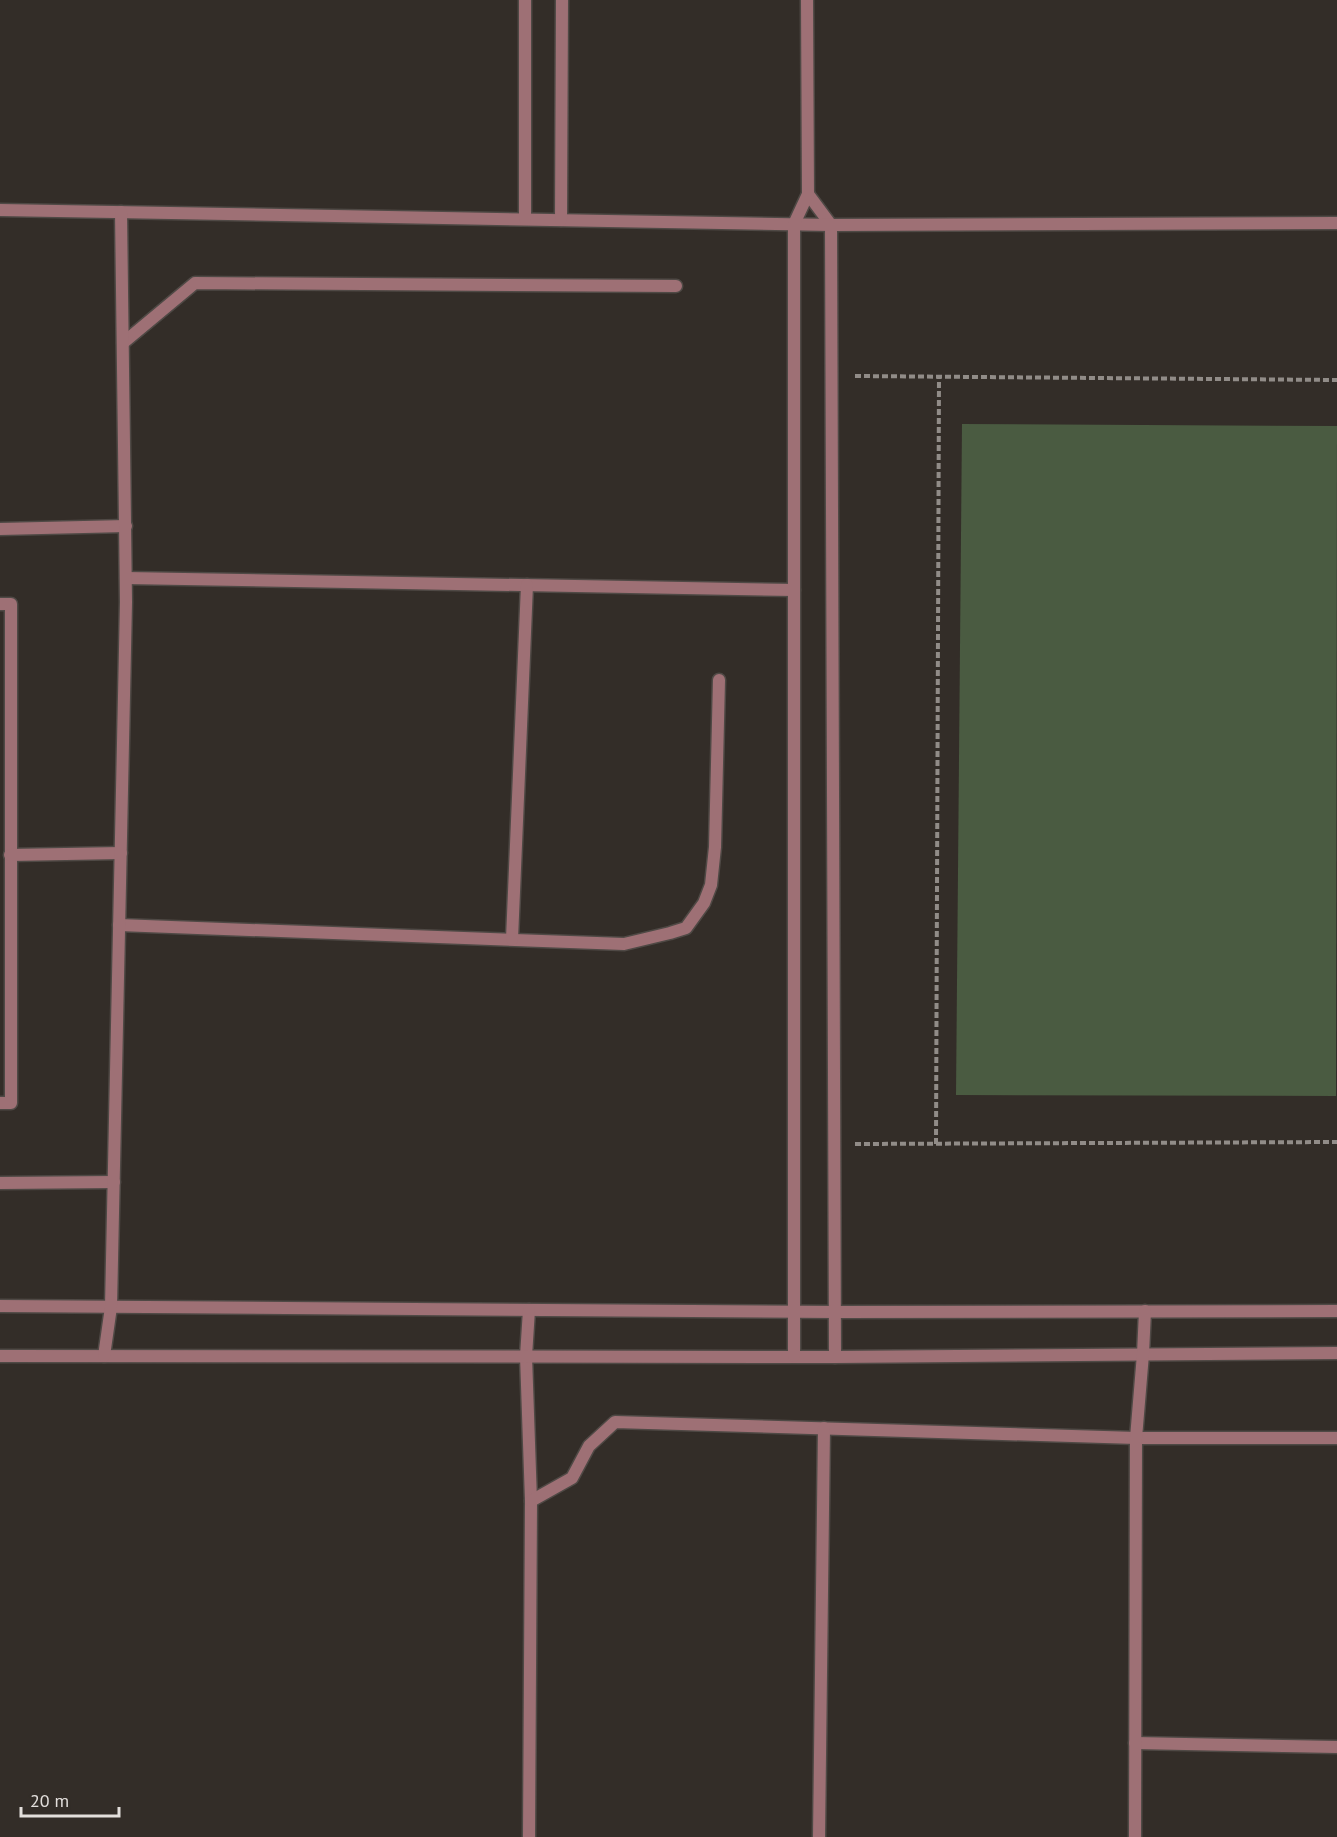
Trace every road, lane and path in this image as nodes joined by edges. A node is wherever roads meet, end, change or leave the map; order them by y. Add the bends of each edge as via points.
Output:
1 (525, 0) edge
2 (562, 0) edge
3 (807, 0) edge
4 (808, 194) junction
5 (0, 210) edge
6 (121, 212) junction
7 (525, 219) junction
8 (561, 220) junction
9 (1337, 223) edge
10 (794, 224) junction
11 (831, 225) junction
12 (676, 286) dead end
13 (123, 343) junction
14 (832, 376) junction
15 (939, 377) junction
16 (1337, 380) edge
17 (126, 526) junction
18 (0, 529) edge
19 (126, 578) junction
20 (527, 585) junction
21 (794, 590) junction
22 (0, 604) edge
23 (719, 680) dead end
24 (121, 853) junction
25 (10, 855) junction
26 (119, 925) junction
27 (512, 939) junction
28 (0, 1103) edge
29 (1337, 1142) edge
30 (834, 1144) junction
31 (936, 1144) junction
32 (114, 1182) junction
33 (0, 1183) edge
34 (0, 1306) edge
35 (111, 1307) junction
36 (529, 1310) junction
37 (794, 1311) junction
38 (1145, 1311) junction
39 (1337, 1311) edge
40 (835, 1312) junction
41 (1337, 1353) edge
42 (1143, 1354) junction
43 (0, 1356) edge
44 (104, 1356) junction
45 (526, 1356) junction
46 (794, 1356) junction
47 (835, 1357) junction
48 (824, 1428) junction
49 (1136, 1438) junction
50 (1337, 1438) edge
51 (531, 1501) junction
52 (1135, 1743) junction
53 (1337, 1747) edge
54 (529, 1837) edge
55 (819, 1837) edge
56 (1135, 1837) edge

1 - 7 lane
2 - 8 lane
3 - 4 lane
4 - 10 lane
4 - 11 lane
5 - 6 lane
6 - 7 lane
6 - 13 lane
7 - 8 lane
8 - 10 lane
9 - 11 lane
10 - 11 lane
10 - 21 lane
11 - 14 lane
12 - 13 lane via 195,283
13 - 17 lane
14 - 15 path
14 - 30 lane
15 - 16 path
15 - 31 path
17 - 18 lane
17 - 19 lane
19 - 20 lane
19 - 24 lane
20 - 21 lane
20 - 27 lane
21 - 37 lane
22 - 25 lane via 11,604
23 - 27 lane via 711,885 686,928 624,944
24 - 25 lane
24 - 26 lane
25 - 28 lane via 11,1103
26 - 27 lane
26 - 32 lane
29 - 31 path
30 - 31 path
30 - 40 lane
32 - 33 lane
32 - 35 lane
34 - 35 lane
35 - 36 lane
35 - 44 lane
36 - 37 lane
36 - 45 lane
37 - 40 lane
37 - 46 lane
38 - 39 lane
38 - 40 lane
38 - 42 lane
40 - 47 lane
41 - 42 lane
42 - 47 lane
42 - 49 lane
43 - 44 lane
44 - 45 lane
45 - 46 lane
45 - 51 lane
46 - 47 lane
48 - 49 lane
48 - 51 lane via 615,1422 589,1446 572,1478
48 - 55 lane
49 - 50 lane
49 - 52 lane
51 - 54 lane
52 - 53 lane
52 - 56 lane

